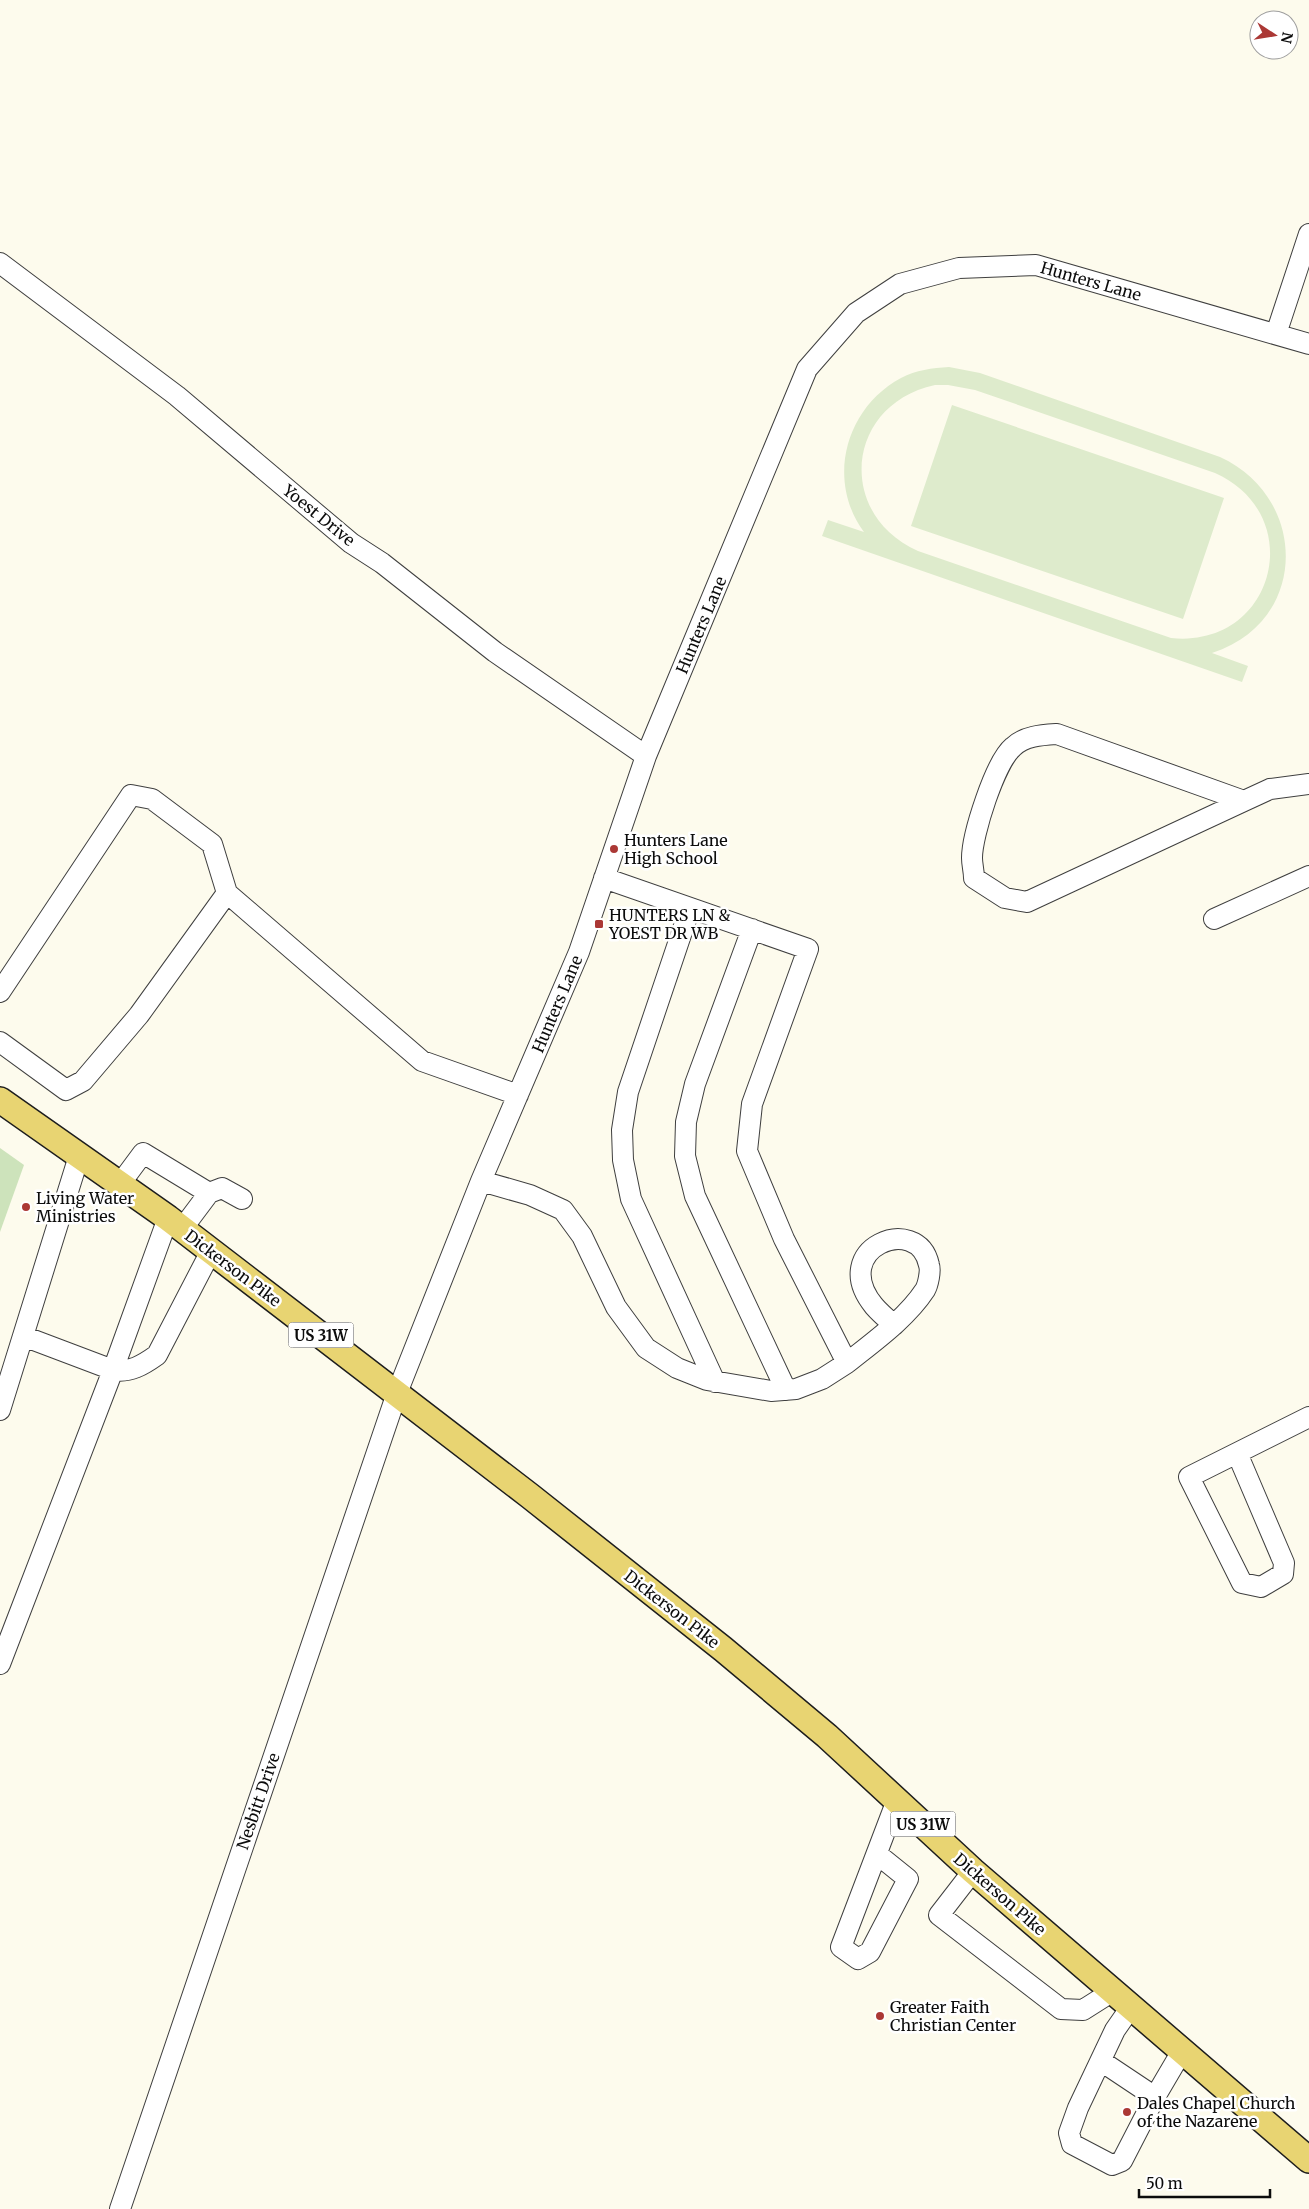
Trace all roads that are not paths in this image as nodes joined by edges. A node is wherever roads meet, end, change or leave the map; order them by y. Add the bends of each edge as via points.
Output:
1 (1309, 234) edge
2 (0, 263) edge
3 (1276, 334) junction
4 (1309, 344) edge
5 (646, 756) junction
6 (1309, 784) edge
7 (1244, 801) junction
8 (1309, 876) edge
9 (604, 878) junction
10 (227, 893) junction
11 (690, 908) junction
12 (1214, 919) dead end
13 (752, 929) junction
14 (0, 992) edge
15 (0, 1042) edge
16 (518, 1095) junction
17 (0, 1100) edge
18 (80, 1156) junction
19 (481, 1181) junction
20 (120, 1184) junction
21 (209, 1194) junction
22 (242, 1199) dead end
23 (175, 1224) junction
24 (211, 1251) junction
25 (894, 1325) dead end
26 (23, 1336) junction
27 (847, 1363) junction
28 (113, 1370) junction
29 (715, 1382) junction
30 (786, 1390) junction
31 (397, 1394) junction
32 (0, 1410) edge
33 (1309, 1417) edge
34 (1237, 1453) junction
35 (0, 1664) edge
36 (897, 1800) junction
37 (877, 1854) junction
38 (973, 1871) junction
39 (1122, 1999) junction
40 (1182, 2051) junction
41 (1101, 2061) junction
42 (1155, 2097) junction
43 (1309, 2160) edge
44 (120, 2209) edge

1 - 3 street
2 - 5 street, Yoest Drive via 177,396 351,543 382,563 495,652
3 - 4 street, Hunters Lane
3 - 5 street, Hunters Lane via 1036,265 960,268 900,284 856,313 807,369
5 - 9 street, Hunters Lane
6 - 7 street via 1270,789
7 - 7 street via 1056,734 1034,736 1013,746 998,768 978,825 972,857 974,878 1005,898 1027,902
8 - 12 street
9 - 11 street
9 - 16 street, Hunters Lane via 579,952
10 - 14 street via 212,844 152,799 131,795
10 - 15 street via 139,1015 83,1081 66,1090
10 - 16 street via 422,1061
11 - 13 street
11 - 29 street via 628,1092 622,1130 623,1160 631,1199
13 - 27 street via 808,949 752,1104 747,1151 784,1239
13 - 30 street via 696,1084 686,1122 685,1156 695,1196
16 - 19 street, Hunters Lane
17 - 18 main road, Dickerson Pike / US 31W
18 - 20 main road, Dickerson Pike / US 31W
18 - 26 street
19 - 29 street via 530,1195 564,1210 582,1236 616,1307 646,1348 677,1368
19 - 31 street, Hunters Lane
20 - 21 street via 143,1153
20 - 23 main road, Dickerson Pike / US 31W
21 - 22 street via 222,1188
21 - 23 street
23 - 24 main road, Dickerson Pike / US 31W
23 - 28 street
24 - 28 street via 157,1356 142,1366 123,1372
24 - 31 main road, Dickerson Pike / US 31W
25 - 27 street
26 - 28 street
26 - 32 street
27 - 30 street via 822,1380
28 - 35 street
29 - 30 street via 770,1391
31 - 36 main road, Dickerson Pike / US 31W via 723,1649
31 - 44 street, Nesbitt Drive
33 - 34 street
34 - 34 street via 1189,1476 1242,1583 1261,1587 1283,1574 1284,1563
36 - 37 street
36 - 38 main road, Dickerson Pike / US 31W
37 - 37 street via 841,1947 858,1959 870,1952 908,1880
38 - 39 main road, Dickerson Pike / US 31W
38 - 39 street via 939,1915 1061,2009 1083,2010
39 - 40 main road, Dickerson Pike / US 31W
39 - 41 street via 1115,2030
40 - 42 street
40 - 43 main road, Dickerson Pike / US 31W
41 - 42 street
41 - 42 street via 1069,2133 1072,2144 1112,2165 1122,2161

